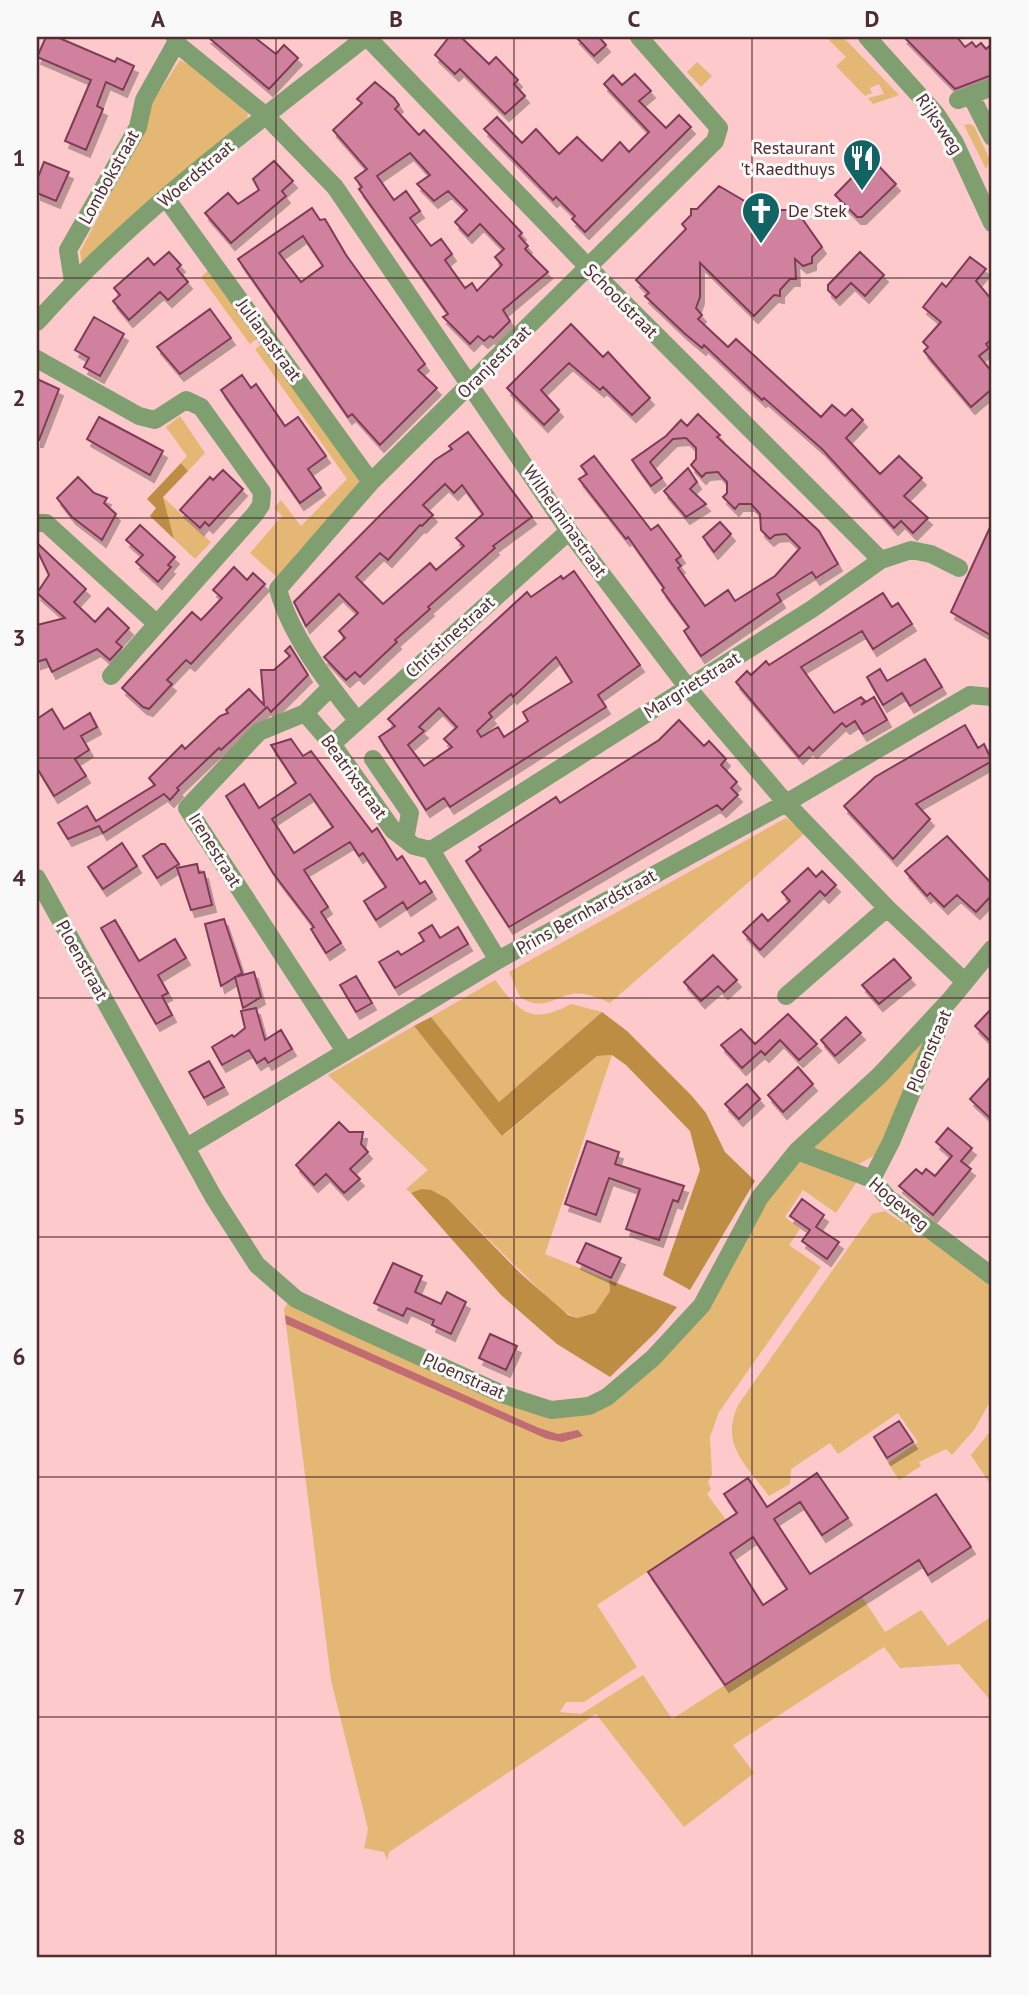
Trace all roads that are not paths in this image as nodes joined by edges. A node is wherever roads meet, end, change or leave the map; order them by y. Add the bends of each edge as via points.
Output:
1 (367, 37) edge
2 (639, 37) edge
3 (867, 37) edge
4 (176, 40) edge
5 (992, 87) edge
6 (266, 116) junction
7 (992, 137) edge
8 (984, 180) edge
9 (166, 198) junction
10 (992, 223) edge
11 (589, 268) junction
12 (73, 281) junction
13 (37, 322) edge
14 (37, 359) edge
15 (471, 385) junction
16 (372, 482) junction
17 (37, 523) edge
18 (569, 531) junction
19 (881, 560) junction
20 (959, 568) dead end
21 (157, 624) junction
22 (111, 676) dead end
23 (331, 688) junction
24 (688, 688) junction
25 (992, 697) edge
26 (305, 713) junction
27 (357, 720) junction
28 (332, 744) junction
29 (373, 759) dead end
30 (786, 803) junction
31 (405, 839) junction
32 (431, 850) junction
33 (37, 878) edge
34 (887, 908) junction
35 (991, 954) edge
36 (498, 960) junction
37 (963, 980) junction
38 (786, 996) dead end
39 (950, 1000) junction
40 (345, 1051) junction
41 (187, 1147) junction
42 (797, 1151) junction
43 (872, 1179) junction
44 (992, 1276) edge

1 - 6 street, Woerdstraat
1 - 11 street, Schoolstraat
2 - 11 street, Oranjestraat via 719,128 715,141
3 - 8 street, Rijksweg via 936,114
4 - 6 street, Wilhelminastraat
4 - 12 street, Lombokstraat via 144,100 138,127 68,250
5 - 7 street via 965,98
6 - 9 street, Woerdstraat
6 - 15 street, Wilhelminastraat via 335,187
8 - 10 street, Rijksweg
9 - 12 street, Woerdstraat
9 - 16 street, Julianastraat
11 - 15 street, Oranjestraat
11 - 19 street, Schoolstraat
12 - 13 street, Woerdstraat
14 - 21 street via 155,420 186,400 201,407 262,492 255,514
15 - 16 street, Oranjestraat
15 - 18 street, Wilhelminastraat
16 - 23 street, Oranjestraat via 278,589 284,610
17 - 21 street via 46,523
18 - 24 street, Wilhelminastraat
18 - 27 street, Christinestraat
19 - 20 street, Margrietstraat via 911,550
19 - 24 street, Margrietstraat
21 - 22 street
23 - 26 street, Irenestraat
23 - 27 street
24 - 30 street, Wilhelminastraat
24 - 32 street, Margrietstraat
25 - 30 street, Prins Bernhardstraat via 970,695
26 - 28 street, Beatrixstraat
26 - 40 street, Irenestraat via 259,732 187,808
27 - 28 street, Christinestraat
28 - 31 street, Beatrixstraat via 393,830
29 - 31 street, Beatrixstraat via 410,813
30 - 34 street, Wilhelminastraat
30 - 36 street, Prins Bernhardstraat
31 - 32 street, Beatrixstraat
32 - 36 street
33 - 41 street, Ploenstraat
34 - 37 street, Wilhelminastraat
34 - 38 street
35 - 37 street, Ploenstraat
36 - 40 street, Prins Bernhardstraat
37 - 39 street, Ploenstraat
39 - 42 street, Ploenstraat via 880,1075
39 - 43 street, Ploenstraat
40 - 41 street, Prins Bernhardstraat
41 - 42 street, Ploenstraat via 242,1246 296,1298 502,1394 551,1410 598,1402 653,1359 702,1305 761,1198
42 - 43 street, Hogeweg
43 - 44 street, Hogeweg via 888,1198

